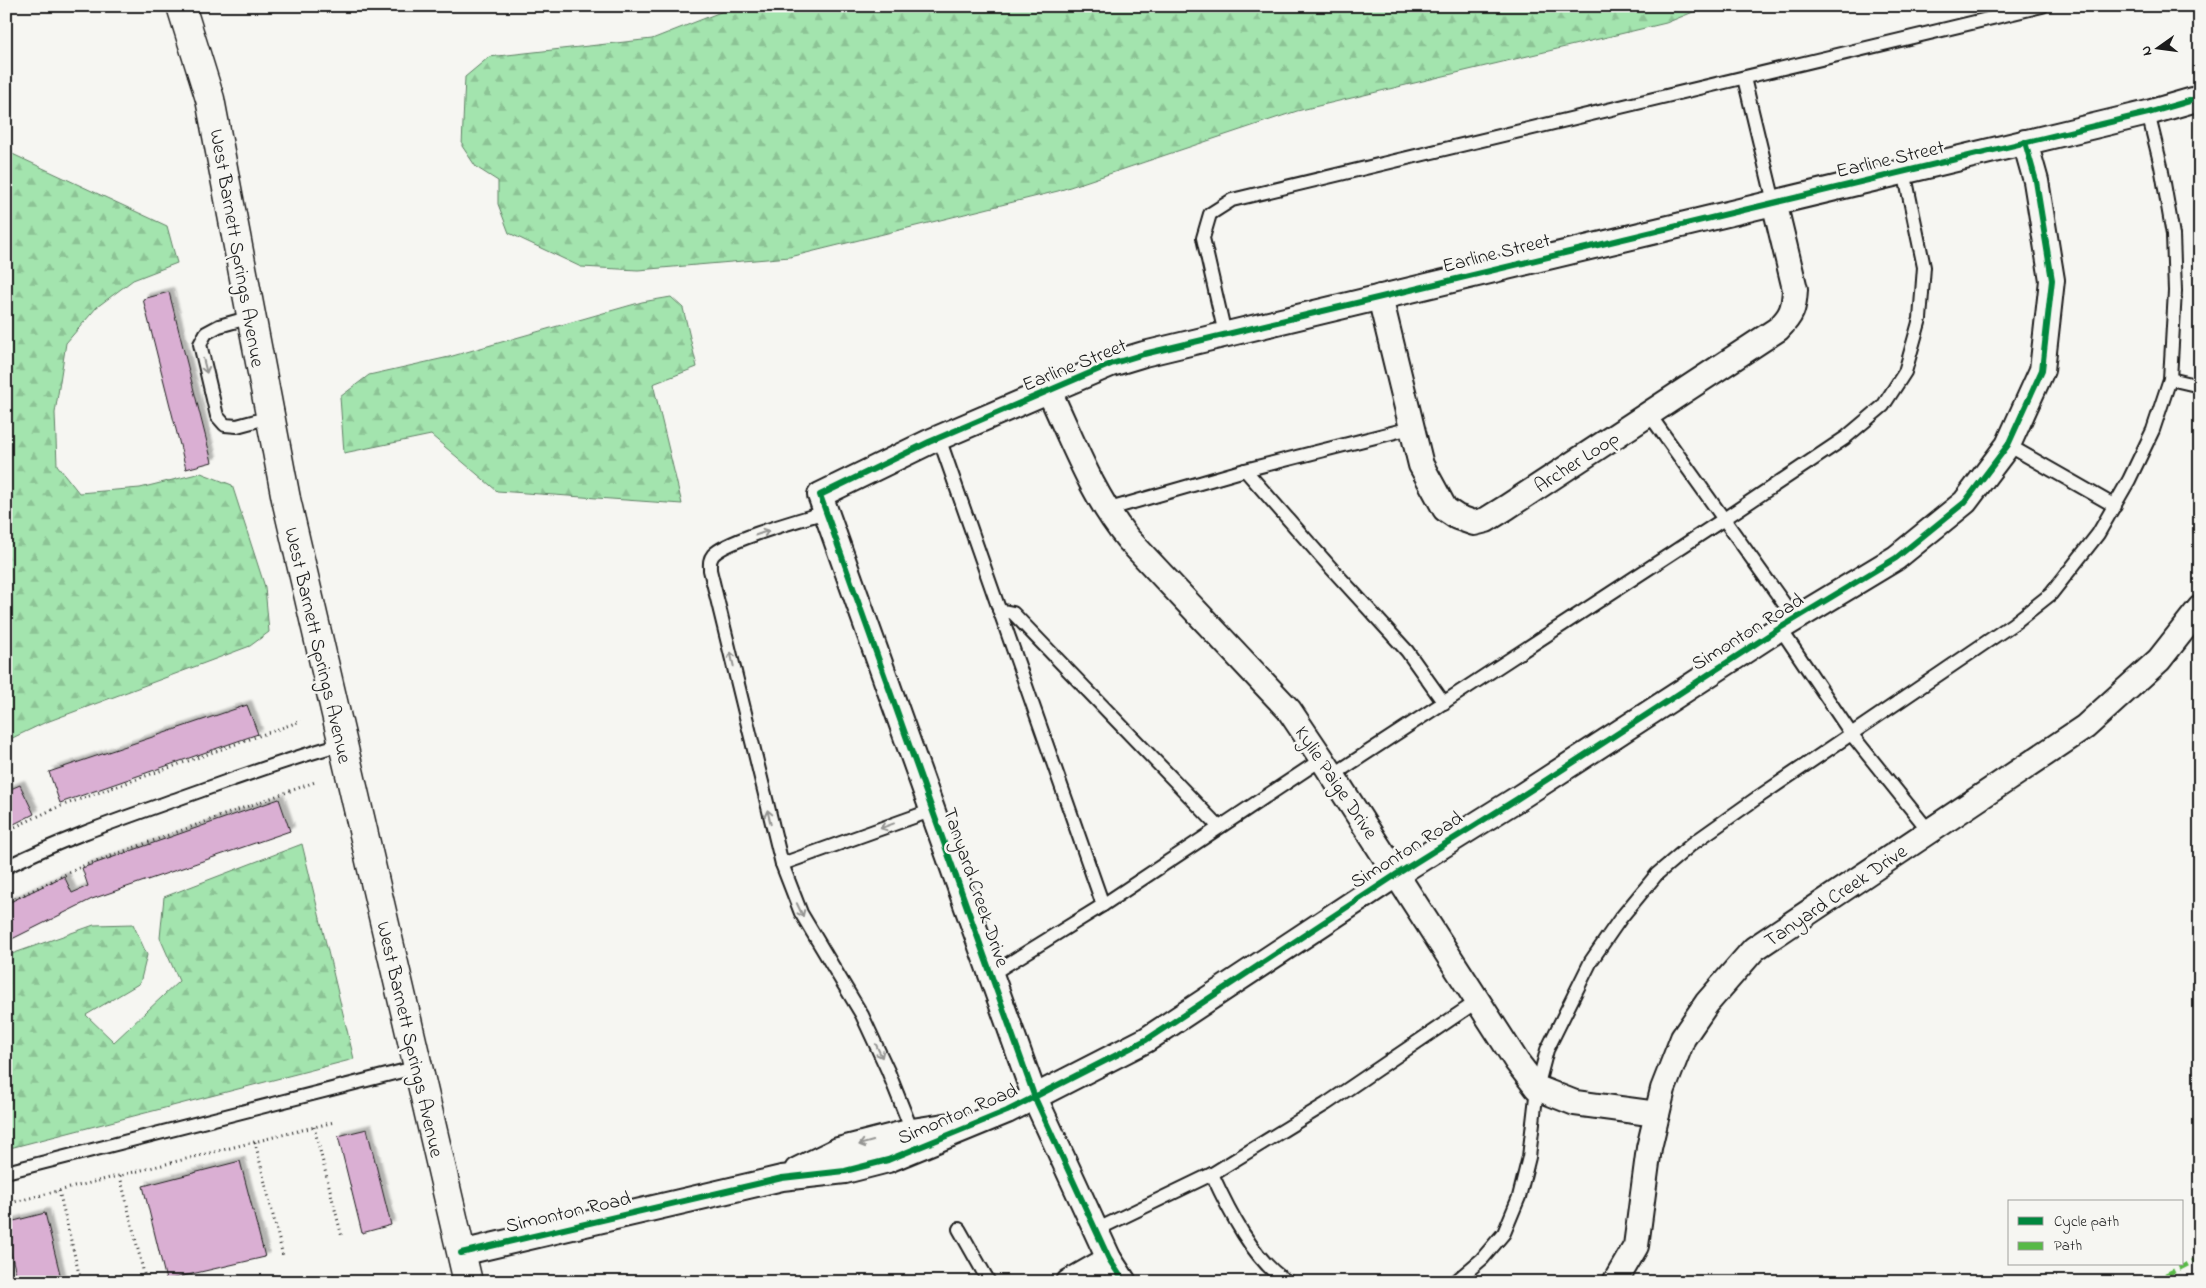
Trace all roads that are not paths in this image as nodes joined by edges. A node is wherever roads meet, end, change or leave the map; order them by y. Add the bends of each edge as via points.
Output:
1 (181, 6) edge
2 (2042, 6) edge
3 (1744, 78) junction
4 (2200, 98) edge
5 (2148, 113) junction
6 (2025, 142) junction
7 (1904, 171) junction
8 (1774, 202) junction
9 (1380, 297) junction
10 (251, 318) junction
11 (1225, 334) junction
12 (2170, 379) junction
13 (2200, 386) edge
14 (1049, 391) junction
15 (1649, 414) junction
16 (270, 417) junction
17 (1411, 428) junction
18 (939, 438) junction
19 (2008, 446) junction
20 (1245, 470) junction
21 (823, 503) junction
22 (2114, 506) junction
23 (1106, 510) junction
24 (1724, 519) junction
25 (2200, 608) edge
26 (999, 610) junction
27 (1788, 624) junction
28 (1444, 703) junction
29 (1852, 734) junction
30 (342, 744) junction
31 (1328, 767) junction
32 (933, 810) junction
33 (1219, 827) junction
34 (1929, 832) junction
35 (782, 864) junction
36 (6, 867) edge
37 (1397, 874) junction
38 (1103, 906) junction
39 (990, 976) junction
40 (1478, 1000) junction
41 (418, 1067) junction
42 (1537, 1088) junction
43 (1035, 1098) junction
44 (1657, 1114) junction
45 (982, 1121) junction
46 (912, 1131) junction
47 (6, 1172) edge
48 (1212, 1174) junction
49 (782, 1178) junction
50 (959, 1229) dead end
51 (1096, 1230) junction
52 (461, 1253) junction
53 (1109, 1259) junction
54 (468, 1282) edge
55 (989, 1282) edge
56 (1069, 1282) edge
57 (1124, 1282) edge
58 (1288, 1282) edge
59 (1455, 1282) edge
60 (1615, 1282) edge

1 - 10 street, West Barnett Springs Avenue via 210,99
2 - 3 lane
3 - 8 lane
3 - 11 lane via 1232,200 1210,214 1203,238
4 - 5 street, Earline Street
5 - 6 street, Earline Street
5 - 12 lane via 2173,235 2175,291
6 - 7 street, Earline Street
6 - 19 street, Simonton Road via 2036,182 2052,280 2042,370
7 - 8 street, Earline Street
7 - 24 lane via 1924,267 1920,319 1906,372 1883,406 1845,438
8 - 9 street, Earline Street
8 - 15 street, Archer Loop via 1795,289 1790,318
9 - 11 street, Earline Street
9 - 17 street, Archer Loop
10 - 16 street, West Barnett Springs Avenue
10 -> 16 lane via 206,332 200,344 218,416 226,425 237,426
11 - 14 street, Earline Street via 1111,364
12 - 13 lane
12 - 22 lane via 2153,430
14 - 18 street, Earline Street
14 - 23 street, Kylie Paige Drive
15 - 17 street, Archer Loop via 1493,516 1474,523 1445,509 1421,465
15 - 24 lane
16 - 30 street, West Barnett Springs Avenue
17 - 20 lane
18 - 21 street, Earline Street
18 - 26 lane
19 - 22 lane
19 - 27 street, Simonton Road via 1964,502 1896,558
20 - 23 lane
20 - 28 lane via 1407,651
21 - 32 street, Tanyard Creek Drive
35 -> 21 lane via 709,560 736,542
22 - 29 lane via 2098,534 2051,594 2013,624
23 - 31 street, Kylie Paige Drive via 1128,539 1289,710
24 - 27 lane
24 - 28 lane
25 - 34 street, Tanyard Creek Drive via 2159,660 2085,727
26 - 33 lane via 1013,612
26 - 38 lane
27 - 29 lane
27 - 37 street, Simonton Road
28 - 31 lane
29 - 34 lane
29 - 42 lane via 1700,838 1658,874 1620,919 1591,961 1547,1050
30 - 36 lane via 121,818 47,846
30 - 41 street, West Barnett Springs Avenue
31 - 33 lane
31 - 37 street, Kylie Paige Drive
32 -> 35 lane
32 - 39 street, Tanyard Creek Drive
33 - 38 lane
34 - 44 street, Tanyard Creek Drive via 1754,949 1707,1003 1683,1038
35 -> 46 lane via 801,912 862,1015
37 - 40 street, Kylie Paige Drive
37 - 43 street, Simonton Road via 1146,1040
38 - 39 lane
39 - 43 street, Tanyard Creek Drive
40 - 42 street, Kylie Paige Drive
40 - 48 lane via 1326,1104
41 - 47 lane
41 - 52 street, West Barnett Springs Avenue
42 - 44 street via 1575,1103
42 - 59 lane via 1529,1157 1519,1198 1504,1233 1482,1259
43 - 45 street, Simonton Road
43 - 51 street, Tanyard Creek Drive
44 - 60 street, Tanyard Creek Drive via 1649,1148 1636,1246
45 - 46 street, Simonton Road
45 - 49 street, Simonton Road via 888,1160 845,1171
46 -> 49 street, Simonton Road via 838,1150
48 - 51 lane
48 - 58 lane via 1229,1211 1256,1251
49 - 52 street, Simonton Road
50 - 55 lane
51 - 53 street, Tanyard Creek Drive
52 - 54 street, West Barnett Springs Avenue
53 - 56 street
53 - 57 street, Tanyard Creek Drive

